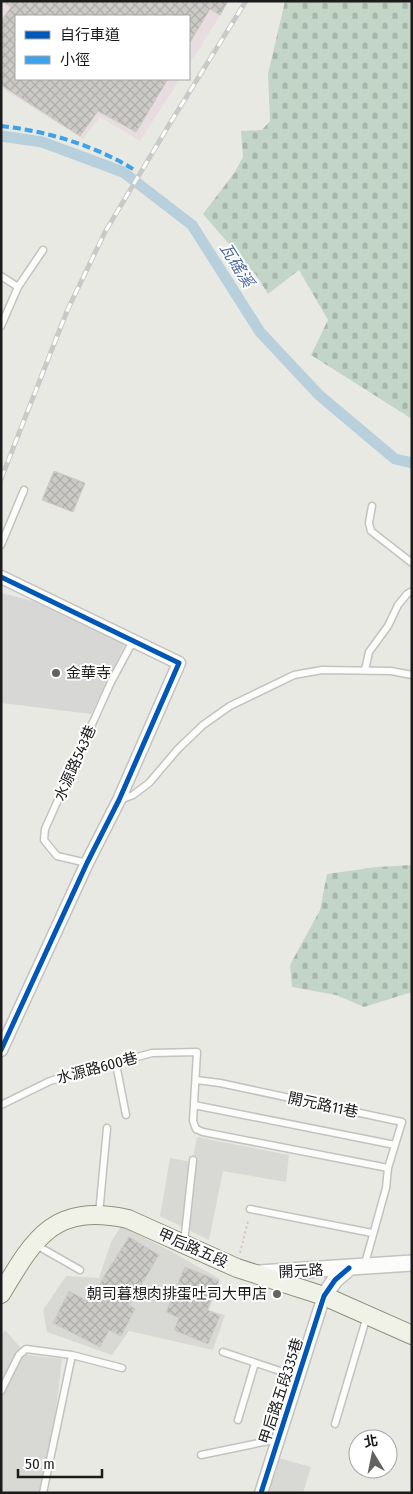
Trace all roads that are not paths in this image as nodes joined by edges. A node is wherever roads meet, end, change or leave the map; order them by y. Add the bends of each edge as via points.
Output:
1 (44, 250) dead end
2 (1, 276) edge
3 (18, 287) junction
4 (1, 326) edge
5 (24, 490) dead end
6 (372, 506) dead end
7 (1, 545) edge
8 (412, 563) edge
9 (1, 577) edge
10 (412, 591) edge
11 (133, 640) junction
12 (365, 670) junction
13 (412, 675) edge
14 (118, 800) junction
15 (87, 863) junction
16 (1, 1050) edge
17 (116, 1064) junction
18 (196, 1080) junction
19 (1, 1105) edge
20 (194, 1105) junction
21 (126, 1115) dead end
22 (107, 1128) dead end
23 (396, 1144) junction
24 (193, 1160) dead end
25 (388, 1168) junction
26 (250, 1209) dead end
27 (99, 1214) junction
28 (372, 1233) junction
29 (33, 1244) junction
30 (184, 1244) junction
31 (412, 1263) edge
32 (356, 1268) junction
33 (80, 1270) dead end
34 (245, 1271) junction
35 (1, 1294) edge
36 (324, 1296) junction
37 (368, 1316) junction
38 (412, 1336) edge
39 (222, 1352) dead end
40 (72, 1355) junction
41 (255, 1363) junction
42 (122, 1368) dead end
43 (298, 1377) junction
44 (1, 1391) edge
45 (238, 1420) dead end
46 (334, 1424) dead end
47 (278, 1439) junction
48 (201, 1455) dead end
49 (43, 1493) edge
50 (261, 1493) edge

1 - 3 lane
2 - 3 lane
3 - 4 lane
5 - 7 lane
6 - 8 lane via 371,531
9 - 11 street
10 - 12 lane via 398,605 370,652
11 - 14 street via 179,662
11 - 15 lane, 水源路543巷 via 45,829 44,840 57,856
12 - 13 lane
12 - 14 lane via 322,670 294,675 230,706 196,731 149,783 133,795
14 - 15 street
15 - 16 street
17 - 18 lane, 水源路600巷 via 152,1053 197,1052
17 - 19 lane, 水源路600巷 via 50,1080
17 - 21 lane
18 - 20 lane
18 - 23 lane, 開元路11巷 via 402,1122
20 - 23 lane
20 - 25 lane via 193,1121 196,1129 203,1132
22 - 27 lane
23 - 25 lane, 開元路11巷
24 - 30 lane
25 - 28 lane, 開元路11巷 via 386,1188
26 - 28 lane
27 - 29 main road, 甲后路五段 via 69,1219 53,1226
27 - 30 main road, 甲后路五段 via 128,1219
28 - 32 lane, 開元路11巷
29 - 33 lane
29 - 35 main road, 甲后路五段
30 - 34 main road, 甲后路五段
31 - 32 street, 開元路
32 - 34 street, 開元路
32 - 36 street, 開元路 via 335,1280
34 - 36 main road, 甲后路五段
36 - 37 main road, 甲后路五段
36 - 43 street, 甲后路五段335巷
37 - 38 main road, 甲后路五段
37 - 46 lane
39 - 41 lane
40 - 42 lane
40 - 44 lane via 26,1350 19,1355
40 - 49 lane
41 - 43 lane
41 - 45 lane
43 - 47 street, 甲后路五段335巷
47 - 48 lane
47 - 50 street, 甲后路五段335巷

